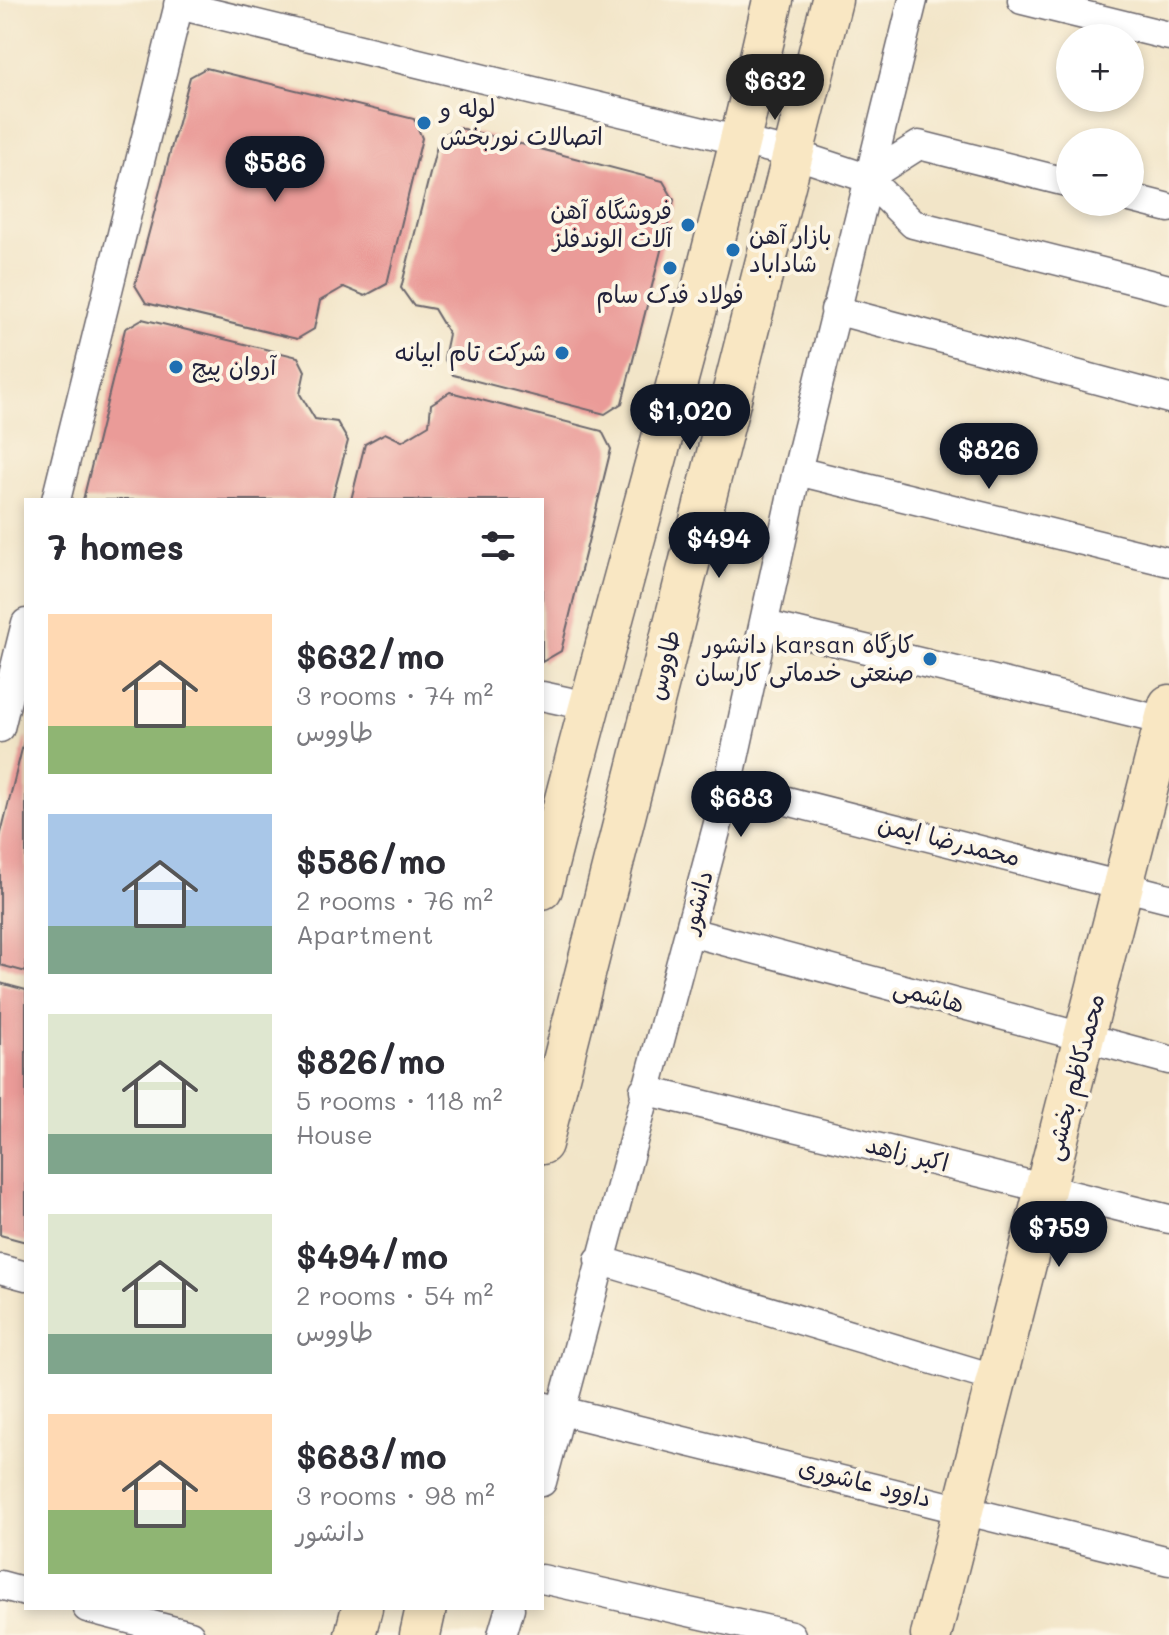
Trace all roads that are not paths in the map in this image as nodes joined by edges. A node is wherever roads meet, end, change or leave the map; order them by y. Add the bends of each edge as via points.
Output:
1 (773, 0) edge
2 (832, 0) edge
3 (913, 0) edge
4 (1022, 0) edge
5 (179, 2) edge
6 (1169, 36) edge
7 (742, 139) junction
8 (794, 154) junction
9 (867, 178) junction
10 (1056, 179) edge
11 (1144, 202) edge
12 (1169, 208) edge
13 (1169, 289) edge
14 (835, 310) junction
15 (1169, 399) edge
16 (797, 471) junction
17 (56, 498) edge
18 (1169, 562) edge
19 (766, 625) junction
20 (22, 655) edge
21 (544, 696) edge
22 (588, 706) junction
23 (1167, 716) edge
24 (0, 728) edge
25 (728, 786) junction
26 (554, 788) edge
27 (544, 872) edge
28 (1125, 886) junction
29 (1169, 898) edge
30 (690, 932) junction
31 (1086, 1037) junction
32 (1169, 1060) edge
33 (644, 1090) junction
34 (544, 1136) edge
35 (1047, 1188) junction
36 (1169, 1219) edge
37 (599, 1260) junction
38 (0, 1269) edge
39 (24, 1275) edge
40 (997, 1379) junction
41 (551, 1407) edge
42 (544, 1465) edge
43 (964, 1508) junction
44 (1169, 1561) edge
45 (544, 1579) edge
46 (0, 1585) edge
47 (24, 1591) edge
48 (95, 1610) edge
49 (361, 1610) edge
50 (426, 1610) edge
51 (509, 1610) edge
52 (190, 1635) edge
53 (355, 1635) edge
54 (420, 1635) edge
55 (502, 1635) edge
56 (791, 1635) edge
57 (931, 1635) edge

1 - 7 street
2 - 8 street, طاووس
3 - 9 street, دانشور
4 - 6 street
5 - 7 street
5 - 17 street
7 - 8 street
7 - 22 street
8 - 9 street
8 - 34 street, طاووس
9 - 10 street via 919,145
9 - 13 street via 913,224
9 - 14 street, دانشور
11 - 12 street
14 - 15 street
14 - 16 street, دانشور
16 - 18 street
16 - 19 street, دانشور
19 - 23 street
19 - 25 street, دانشور
20 - 24 street
21 - 22 street
22 - 26 street
23 - 28 street, محمدکاظم بخشی
25 - 28 street, محمدرضا ایمن
25 - 30 street, دانشور
26 - 27 street
28 - 29 street, محمدرضا ایمن
28 - 31 street, محمدکاظم بخشی
30 - 31 street, هاشمی
30 - 33 street, دانشور
31 - 32 street, هاشمی
31 - 35 street, محمدکاظم بخشی
33 - 35 street, اکبر زاهد
33 - 37 street, دانشور
35 - 36 street, اکبر زاهد
35 - 40 street, محمدکاظم بخشی
37 - 40 street
37 - 41 street, دانشور
38 - 39 street
40 - 43 street, محمدکاظم بخشی
41 - 42 street, دانشور
41 - 43 street, داوود عاشوری
43 - 44 street, داوود عاشوری
43 - 57 street, محمدکاظم بخشی
45 - 56 street
46 - 47 street
48 - 52 street
49 - 53 street
50 - 54 street
51 - 55 street

